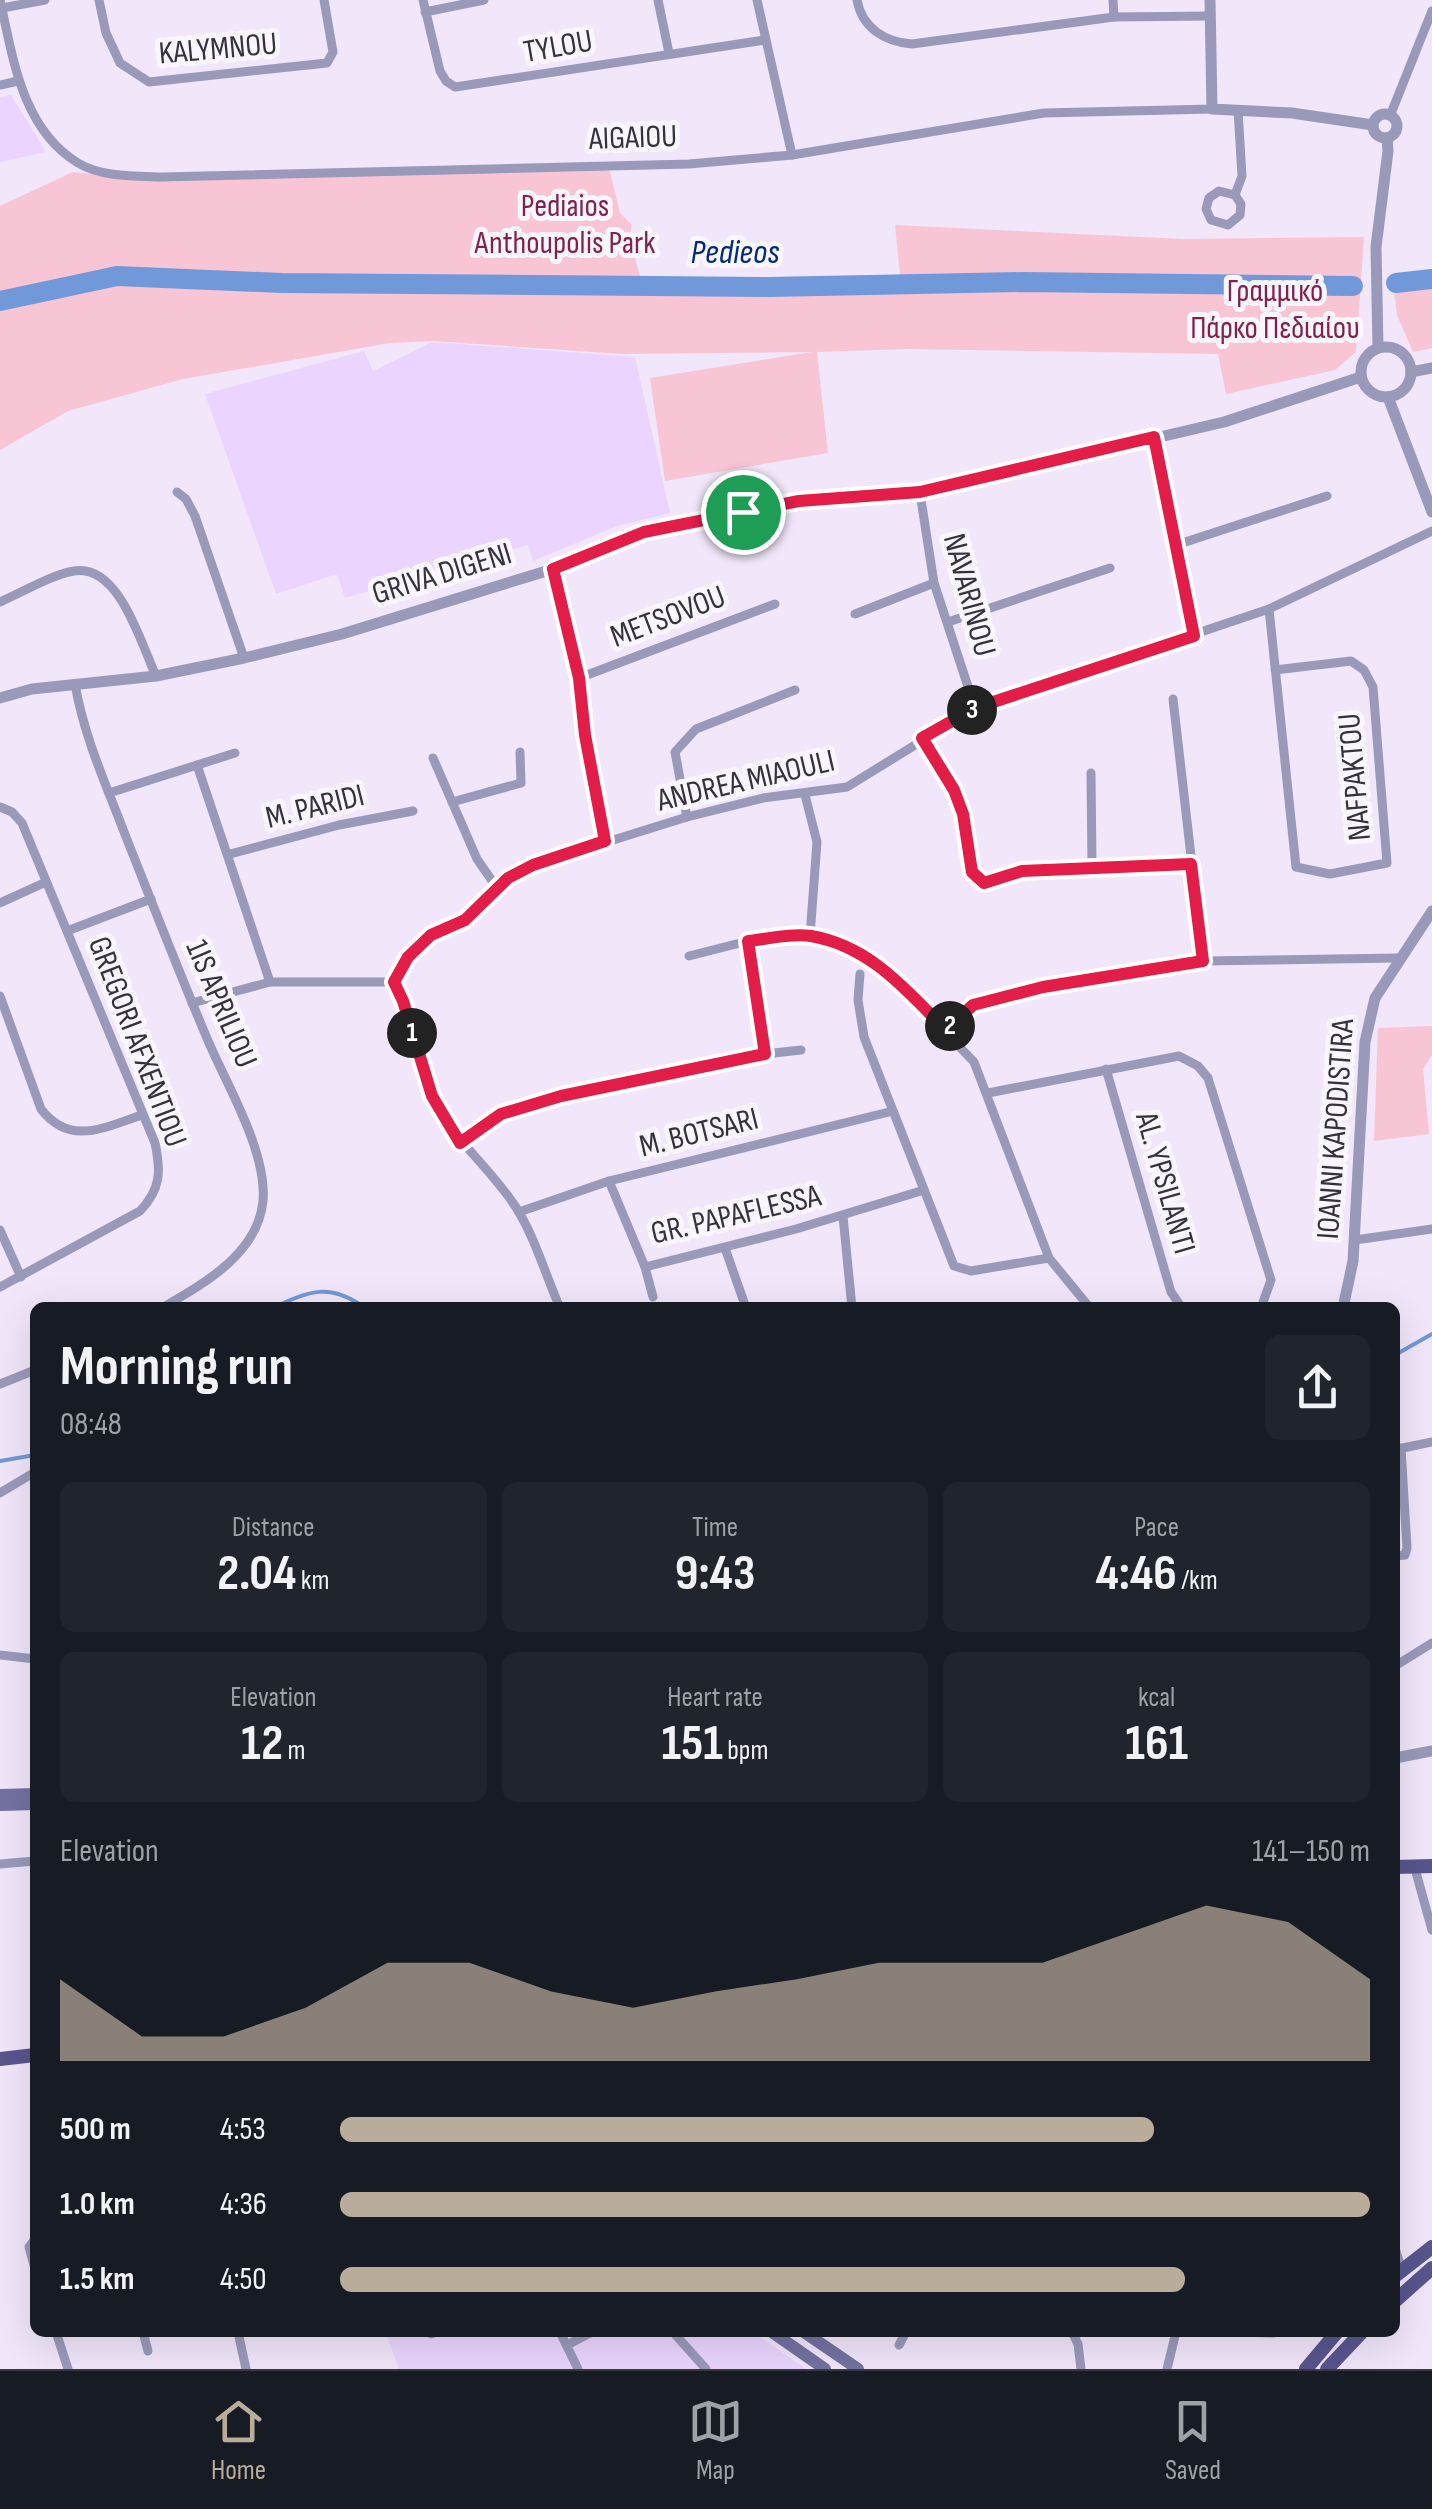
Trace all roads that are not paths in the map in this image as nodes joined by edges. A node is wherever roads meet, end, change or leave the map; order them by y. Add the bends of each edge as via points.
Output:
1 (45, 0) edge
2 (99, 0) edge
3 (324, 0) edge
4 (423, 0) edge
5 (484, 0) edge
6 (658, 0) edge
7 (757, 0) edge
8 (856, 0) edge
9 (1113, 0) edge
10 (1210, 0) edge
11 (1, 4) edge
12 (425, 12) junction
13 (1432, 12) edge
14 (1210, 16) junction
15 (1114, 17) junction
16 (765, 40) junction
17 (669, 53) junction
18 (18, 82) junction
19 (0, 85) edge
20 (1212, 109) junction
21 (1238, 110) junction
22 (1390, 116) junction
23 (1373, 125) junction
24 (1387, 138) junction
25 (792, 155) junction
26 (1235, 195) dead end
27 (1378, 348) junction
28 (1432, 368) edge
29 (1411, 372) junction
30 (1362, 377) junction
31 (1388, 397) junction
32 (1154, 437) junction
33 (177, 492) dead end
34 (920, 492) junction
35 (1327, 496) dead end
36 (1432, 512) edge
37 (1432, 532) edge
38 (1176, 545) junction
39 (1110, 568) dead end
40 (553, 569) junction
41 (934, 583) junction
42 (0, 602) edge
43 (775, 604) dead end
44 (1270, 608) junction
45 (854, 614) dead end
46 (948, 622) junction
47 (1194, 636) junction
48 (244, 658) junction
49 (1276, 670) junction
50 (156, 676) junction
51 (579, 678) junction
52 (75, 684) junction
53 (795, 690) dead end
54 (0, 698) edge
55 (1173, 698) dead end
56 (975, 708) junction
57 (922, 738) junction
58 (520, 752) dead end
59 (235, 753) dead end
60 (433, 758) dead end
61 (197, 765) junction
62 (1092, 773) dead end
63 (109, 793) junction
64 (805, 795) junction
65 (452, 802) junction
66 (0, 807) edge
67 (413, 811) dead end
68 (687, 817) junction
69 (605, 841) junction
70 (230, 854) junction
71 (1191, 864) junction
72 (1092, 867) junction
73 (46, 882) junction
74 (497, 888) junction
75 (150, 899) junction
76 (0, 904) edge
77 (1432, 911) edge
78 (66, 931) junction
79 (810, 936) junction
80 (748, 941) junction
81 (689, 956) dead end
82 (1398, 958) junction
83 (1203, 961) junction
84 (860, 974) dead end
85 (270, 982) junction
86 (394, 982) junction
87 (0, 996) edge
88 (192, 1003) junction
89 (946, 1030) junction
90 (802, 1050) dead end
91 (765, 1054) junction
92 (1106, 1069) junction
93 (988, 1092) junction
94 (893, 1111) junction
95 (142, 1115) junction
96 (460, 1143) junction
97 (608, 1182) junction
98 (924, 1190) junction
99 (520, 1212) junction
100 (843, 1216) junction
101 (1432, 1229) edge
102 (0, 1230) edge
103 (1355, 1240) junction
104 (725, 1248) junction
105 (1050, 1258) junction
106 (645, 1267) junction
107 (21, 1277) junction
108 (0, 1286) edge
109 (653, 1297) dead end
110 (171, 1302) edge
111 (558, 1302) edge
112 (744, 1302) edge
113 (851, 1302) edge
114 (1085, 1302) edge
115 (1178, 1302) edge
116 (1262, 1302) edge
117 (1345, 1302) edge
118 (30, 1372) edge
119 (0, 1384) edge
120 (1432, 1442) edge
121 (1400, 1449) edge
122 (1400, 1471) edge
123 (30, 1475) edge
124 (0, 1493) edge
125 (1400, 1556) edge
126 (1432, 1643) edge
127 (0, 1655) edge
128 (30, 1658) edge
129 (1400, 1663) edge
130 (1432, 1751) edge
131 (1400, 1757) edge
132 (0, 1794) edge
133 (30, 1794) edge
134 (30, 1804) edge
135 (0, 1805) edge
136 (30, 1861) edge
137 (0, 1864) edge
138 (1414, 1865) junction
139 (1400, 1866) edge
140 (1432, 1866) edge
141 (1432, 1930) edge
142 (30, 2056) edge
143 (0, 2059) edge
144 (1432, 2247) edge
145 (1432, 2268) edge
146 (1400, 2271) edge
147 (1400, 2297) edge
148 (58, 2337) edge
149 (144, 2337) edge
150 (239, 2337) edge
151 (563, 2337) edge
152 (582, 2337) edge
153 (677, 2337) edge
154 (779, 2337) edge
155 (811, 2337) edge
156 (903, 2337) edge
157 (1074, 2337) edge
158 (1175, 2337) edge
159 (1333, 2337) edge
160 (1357, 2337) edge
161 (567, 2345) junction
162 (899, 2345) dead end
163 (148, 2351) dead end
164 (68, 2369) edge
165 (246, 2369) edge
166 (578, 2369) edge
167 (706, 2369) edge
168 (825, 2369) edge
169 (858, 2369) edge
170 (1081, 2369) edge
171 (1168, 2369) edge
172 (1306, 2369) edge
173 (1327, 2369) edge

1 - 11 street
2 - 3 street, KALYMNOU via 120,63 149,82 327,64 333,52
4 - 12 street, TYLOU
5 - 12 street
6 - 17 street
7 - 16 street
8 - 15 street via 879,34 912,44
9 - 15 street
10 - 14 street
11 - 18 street, AIGAIOU
12 - 17 street, TYLOU via 440,71 455,87
13 - 22 street
14 - 15 street
14 - 20 street
16 - 17 street, TYLOU
16 - 25 street
18 - 19 street
18 - 25 street, AIGAIOU via 42,131 79,164 117,175 656,165
20 - 21 street, AIGAIOU
20 - 25 street, AIGAIOU via 1044,114
21 - 23 street, AIGAIOU
21 - 26 street via 1242,176
22 - 23 street via 1379,116
22 - 24 street via 1397,130
23 - 24 street
24 - 27 street via 1376,248
27 - 29 street via 1402,353
27 - 30 street via 1364,359
28 - 29 street
29 - 31 street via 1402,392
30 - 31 street via 1372,394
30 - 32 street, GRIVA DIGENI
31 - 36 street
32 - 34 street, GRIVA DIGENI
32 - 38 street
33 - 48 street via 195,516
34 - 40 street, GRIVA DIGENI via 799,501 644,532
34 - 41 street, NAVARINOU
35 - 38 street
37 - 44 street, ANDREA MIAOULI
38 - 47 street
39 - 46 street
40 - 48 street, GRIVA DIGENI
40 - 51 street
41 - 45 street
41 - 46 street, NAVARINOU
42 - 50 street via 75,570 103,576 118,592
43 - 51 street, METSOVOU
44 - 47 street, ANDREA MIAOULI
44 - 49 street, NAFPAKTOU
46 - 56 street, NAVARINOU
47 - 56 street, ANDREA MIAOULI
48 - 50 street, GRIVA DIGENI
49 - 49 street, NAFPAKTOU via 1296,866 1330,874 1388,863 1373,687 1364,670 1351,662
50 - 52 street, GRIVA DIGENI
51 - 69 street
52 - 54 street, GRIVA DIGENI
52 - 63 street, 1IS APRILIOU
53 - 68 street via 696,729 675,752
55 - 71 street
56 - 57 street, ANDREA MIAOULI
57 - 64 street, ANDREA MIAOULI via 848,787
57 - 72 street via 954,790 972,872 984,883 1022,871
58 - 65 street via 522,783
59 - 61 street
60 - 65 street
61 - 63 street
61 - 70 street
62 - 72 street
63 - 75 street, 1IS APRILIOU
64 - 68 street, ANDREA MIAOULI
64 - 79 street via 818,842
65 - 74 street via 476,859
66 - 73 street, GREGORI AFXENTIOU via 22,823
67 - 70 street, M. PARIDI
68 - 69 street, ANDREA MIAOULI
69 - 74 street, ANDREA MIAOULI via 533,865
70 - 85 street
71 - 72 street
71 - 83 street
73 - 76 street
73 - 78 street, GREGORI AFXENTIOU
74 - 86 street, ANDREA MIAOULI via 465,920 431,935
75 - 78 street
75 - 88 street, 1IS APRILIOU
77 - 82 street, IOANNI KAPODISTIRA
78 - 95 street, GREGORI AFXENTIOU
79 - 80 street
79 - 89 street via 865,955
80 - 81 street
80 - 91 street
82 - 83 street
82 - 103 street, IOANNI KAPODISTIRA via 1375,998 1366,1042
83 - 89 street via 973,1005
84 - 94 street via 864,1036
85 - 86 street
85 - 88 street
86 - 96 street via 432,1096
87 - 95 street via 52,1123 89,1132
88 - 110 street, 1IS APRILIOU via 252,1143 263,1201 248,1241 230,1263
89 - 93 street via 974,1062
90 - 91 street
91 - 96 street via 531,1105 501,1114
92 - 93 street
92 - 115 street, AL. YPSILANTI
92 - 116 street via 1179,1056 1208,1078 1271,1280
93 - 105 street
94 - 97 street, M. BOTSARI
94 - 98 street
95 - 107 street, GREGORI AFXENTIOU via 160,1169 152,1198
96 - 99 street
97 - 99 street, M. BOTSARI
97 - 106 street, GR. PAPAFLESSA
98 - 100 street, GR. PAPAFLESSA
98 - 105 street via 954,1266 971,1271
99 - 111 street
100 - 104 street, GR. PAPAFLESSA
100 - 113 street
101 - 103 street
102 - 107 street
103 - 117 street, IOANNI KAPODISTIRA
104 - 106 street, GR. PAPAFLESSA
104 - 112 street
105 - 114 street
106 - 109 street
107 - 108 street, GREGORI AFXENTIOU
118 - 119 street
120 - 121 street
122 - 125 street via 1407,1548
123 - 124 street
126 - 129 street
127 - 128 street
130 - 131 street
132 - 133 main road
134 - 135 main road
136 - 137 street
138 - 139 main road
138 - 140 main road
138 - 141 street
142 - 143 main road
144 - 146 main road
145 - 147 main road
148 - 164 street
149 - 163 street
150 - 165 street
151 - 161 street
152 - 161 street
153 - 167 street
154 - 168 main road
155 - 169 main road
156 - 162 street
157 - 170 street
158 - 171 street
159 - 172 main road
160 - 173 main road
161 - 166 street

